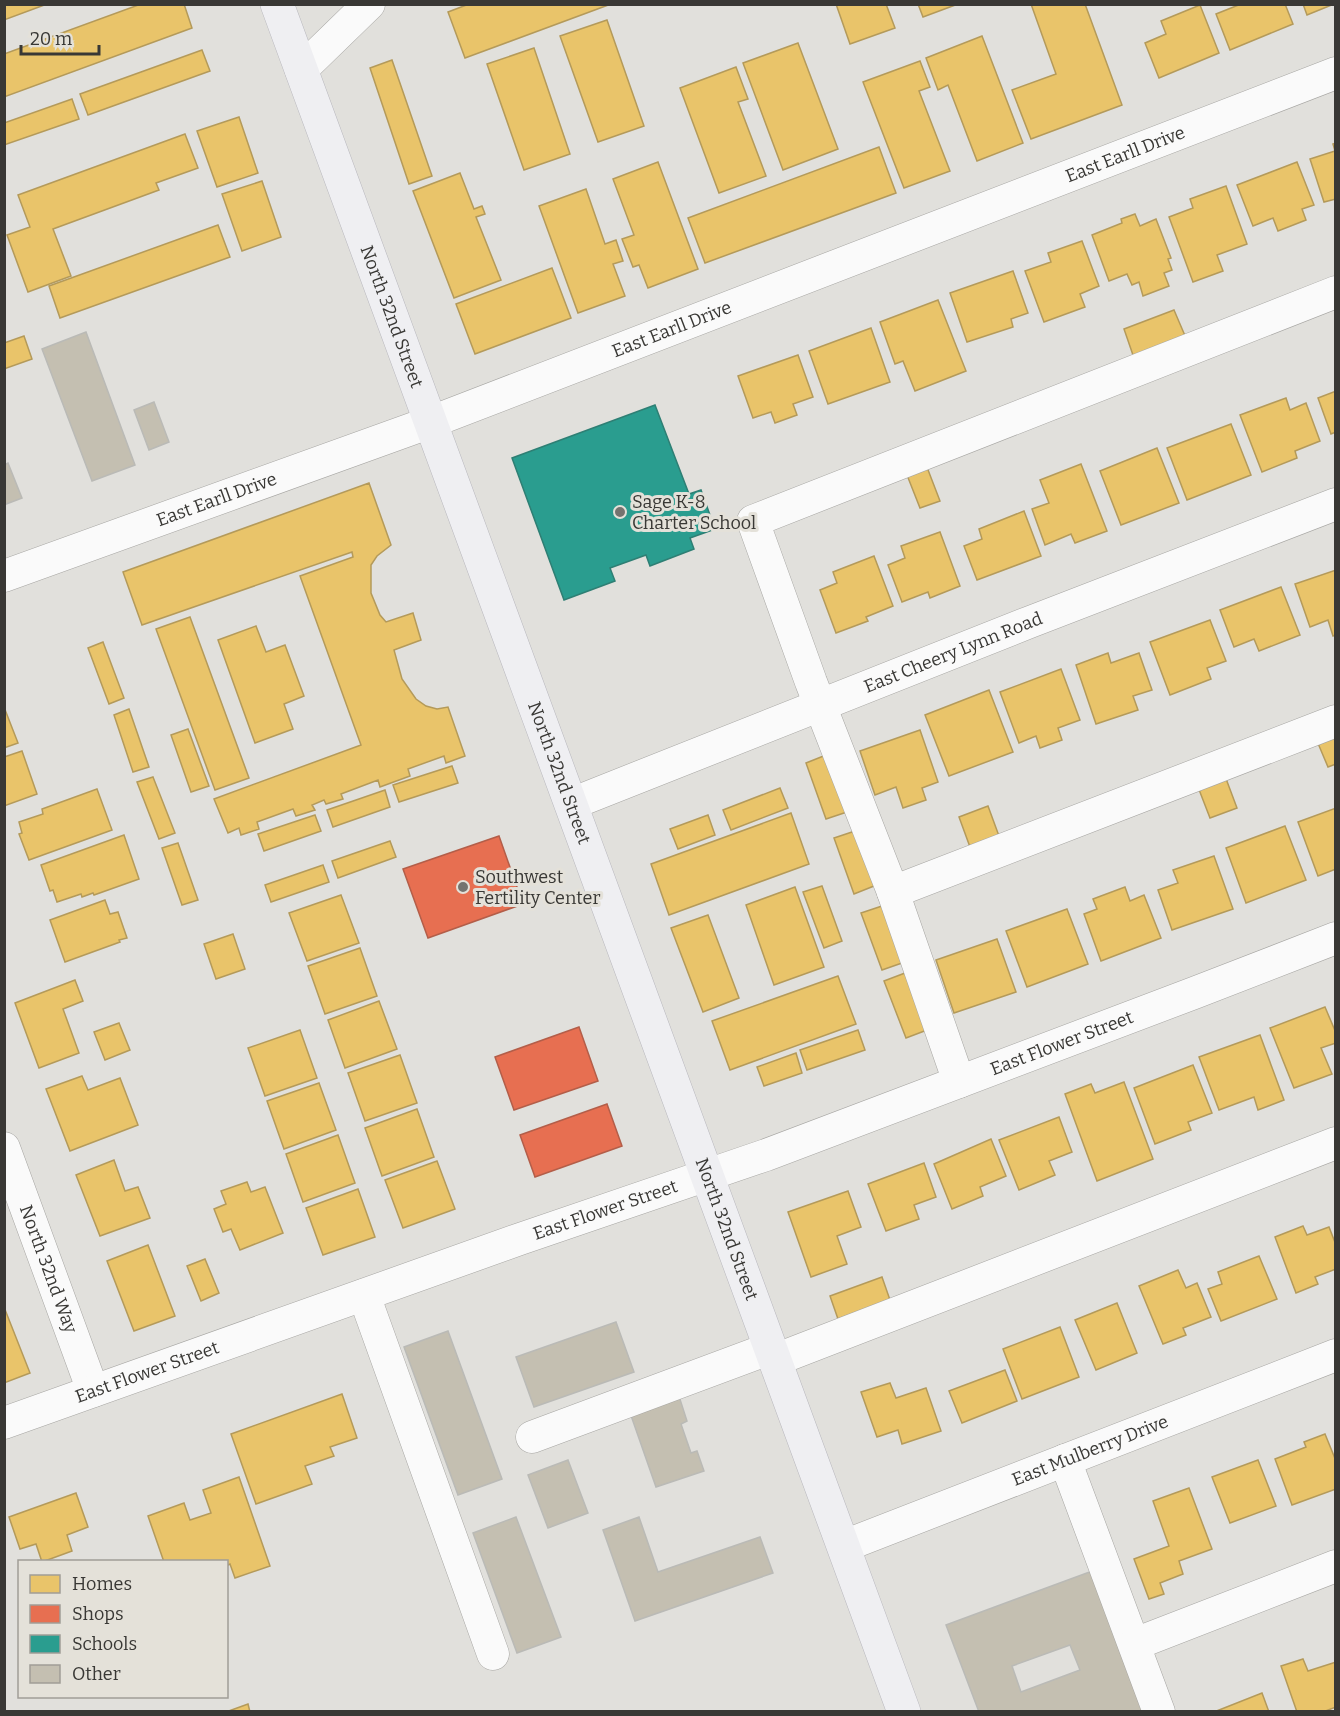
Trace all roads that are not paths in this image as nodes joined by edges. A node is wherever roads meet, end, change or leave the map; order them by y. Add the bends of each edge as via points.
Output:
1 (276, 4) edge
2 (369, 4) edge
3 (301, 70) junction
4 (1335, 73) edge
5 (1335, 292) edge
6 (431, 422) junction
7 (1335, 504) edge
8 (4, 576) edge
9 (820, 706) junction
10 (1335, 721) edge
11 (571, 804) junction
12 (892, 892) junction
13 (1335, 938) edge
14 (960, 1082) junction
15 (1335, 1143) edge
16 (4, 1148) edge
17 (707, 1175) junction
18 (364, 1295) junction
19 (773, 1354) junction
20 (1335, 1355) edge
21 (93, 1391) junction
22 (4, 1423) edge
23 (532, 1437) dead end
24 (1065, 1460) junction
25 (844, 1546) junction
26 (1335, 1566) edge
27 (1135, 1644) junction
28 (493, 1654) dead end
29 (904, 1712) edge
30 (1159, 1712) edge

1 - 3 main road, North 32nd Street
2 - 3 street
3 - 6 main road, North 32nd Street
4 - 6 street, East Earll Drive
5 - 9 street via 753,521
6 - 8 street, East Earll Drive
6 - 11 main road, North 32nd Street
7 - 9 street, East Cheery Lynn Road
9 - 11 street, East Cheery Lynn Road
9 - 12 street
10 - 12 street
11 - 17 main road, North 32nd Street
12 - 14 street
13 - 14 street, East Flower Street
14 - 17 street, East Flower Street
15 - 19 street
16 - 21 street, North 32nd Way
17 - 18 street, East Flower Street
17 - 19 main road, North 32nd Street
18 - 21 street, East Flower Street
18 - 28 street
19 - 23 street
19 - 25 main road, North 32nd Street
20 - 24 street, East Mulberry Drive
21 - 22 street, East Flower Street
24 - 25 street, East Mulberry Drive
24 - 27 street
25 - 29 main road, North 32nd Street
26 - 27 street
27 - 30 street

